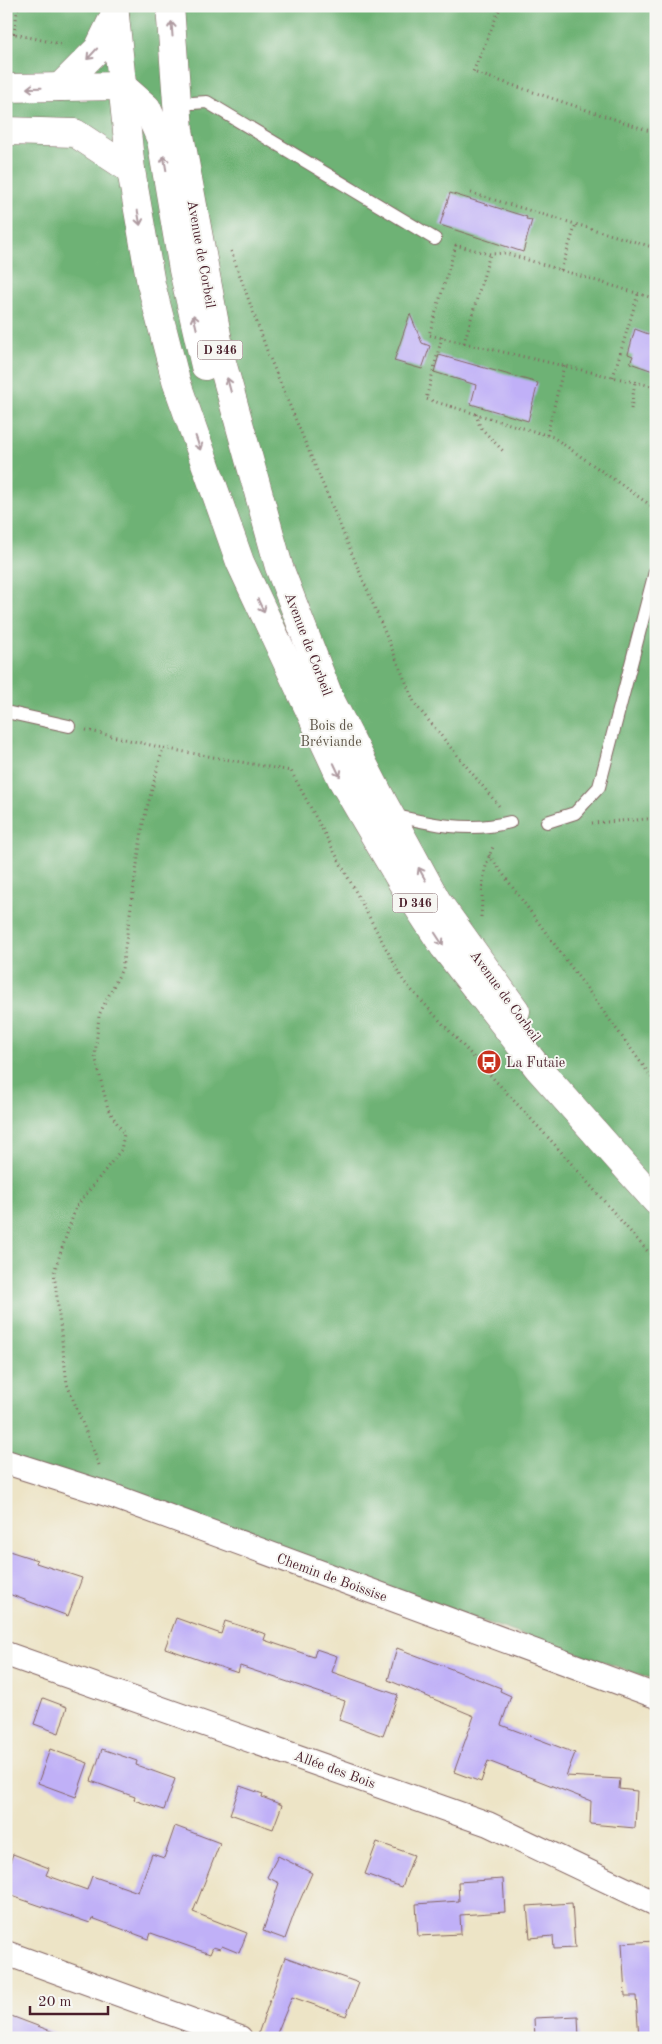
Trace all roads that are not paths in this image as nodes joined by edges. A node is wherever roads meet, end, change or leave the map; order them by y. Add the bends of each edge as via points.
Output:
1 (170, 6) edge
2 (115, 10) edge
3 (173, 65) junction
4 (122, 86) junction
5 (60, 87) junction
6 (6, 88) edge
7 (177, 104) junction
8 (147, 108) junction
9 (6, 131) edge
10 (126, 131) junction
11 (75, 133) junction
12 (131, 170) junction
13 (435, 239) road end
14 (279, 567) junction
15 (656, 568) edge
16 (6, 712) edge
17 (69, 726) road end
18 (390, 815) junction
19 (510, 822) road end
20 (547, 822) dead end
21 (656, 1197) edge
22 (656, 1201) edge
23 (6, 1462) edge
24 (6, 1654) edge
25 (656, 1696) edge
26 (656, 1904) edge
27 (6, 1953) edge
28 (240, 2038) edge

3 -> 1 main road, Avenue de Corbeil / D 346
2 - 4 main road, D 346
2 -> 5 main road via 98,49
3 - 7 main road, Avenue de Corbeil / D 346
3 - 8 main road
4 - 5 main road
4 - 8 main road
4 - 10 main road, D 346
5 -> 6 main road
7 - 13 lane via 207,102
14 -> 7 main road, Avenue de Corbeil / D 346 via 222,362
8 - 10 main road
14 -> 8 main road via 212,396 183,270 161,140
9 - 11 main road
10 - 11 main road
10 - 12 main road, D 346
11 - 12 main road
12 -> 22 main road, D 346 via 151,284 182,399 240,562 342,780 400,881 444,947 538,1068
14 - 18 main road, Avenue de Corbeil / D 346 via 330,699
15 - 20 lane via 599,787 575,813
16 - 17 lane
18 - 19 lane via 436,825 466,827 491,827
21 -> 18 main road, Avenue de Corbeil / D 346 via 437,901
23 - 25 street, Chemin de Boissise via 110,1495
24 - 26 street, Allée des Bois via 488,1824
27 - 28 street

